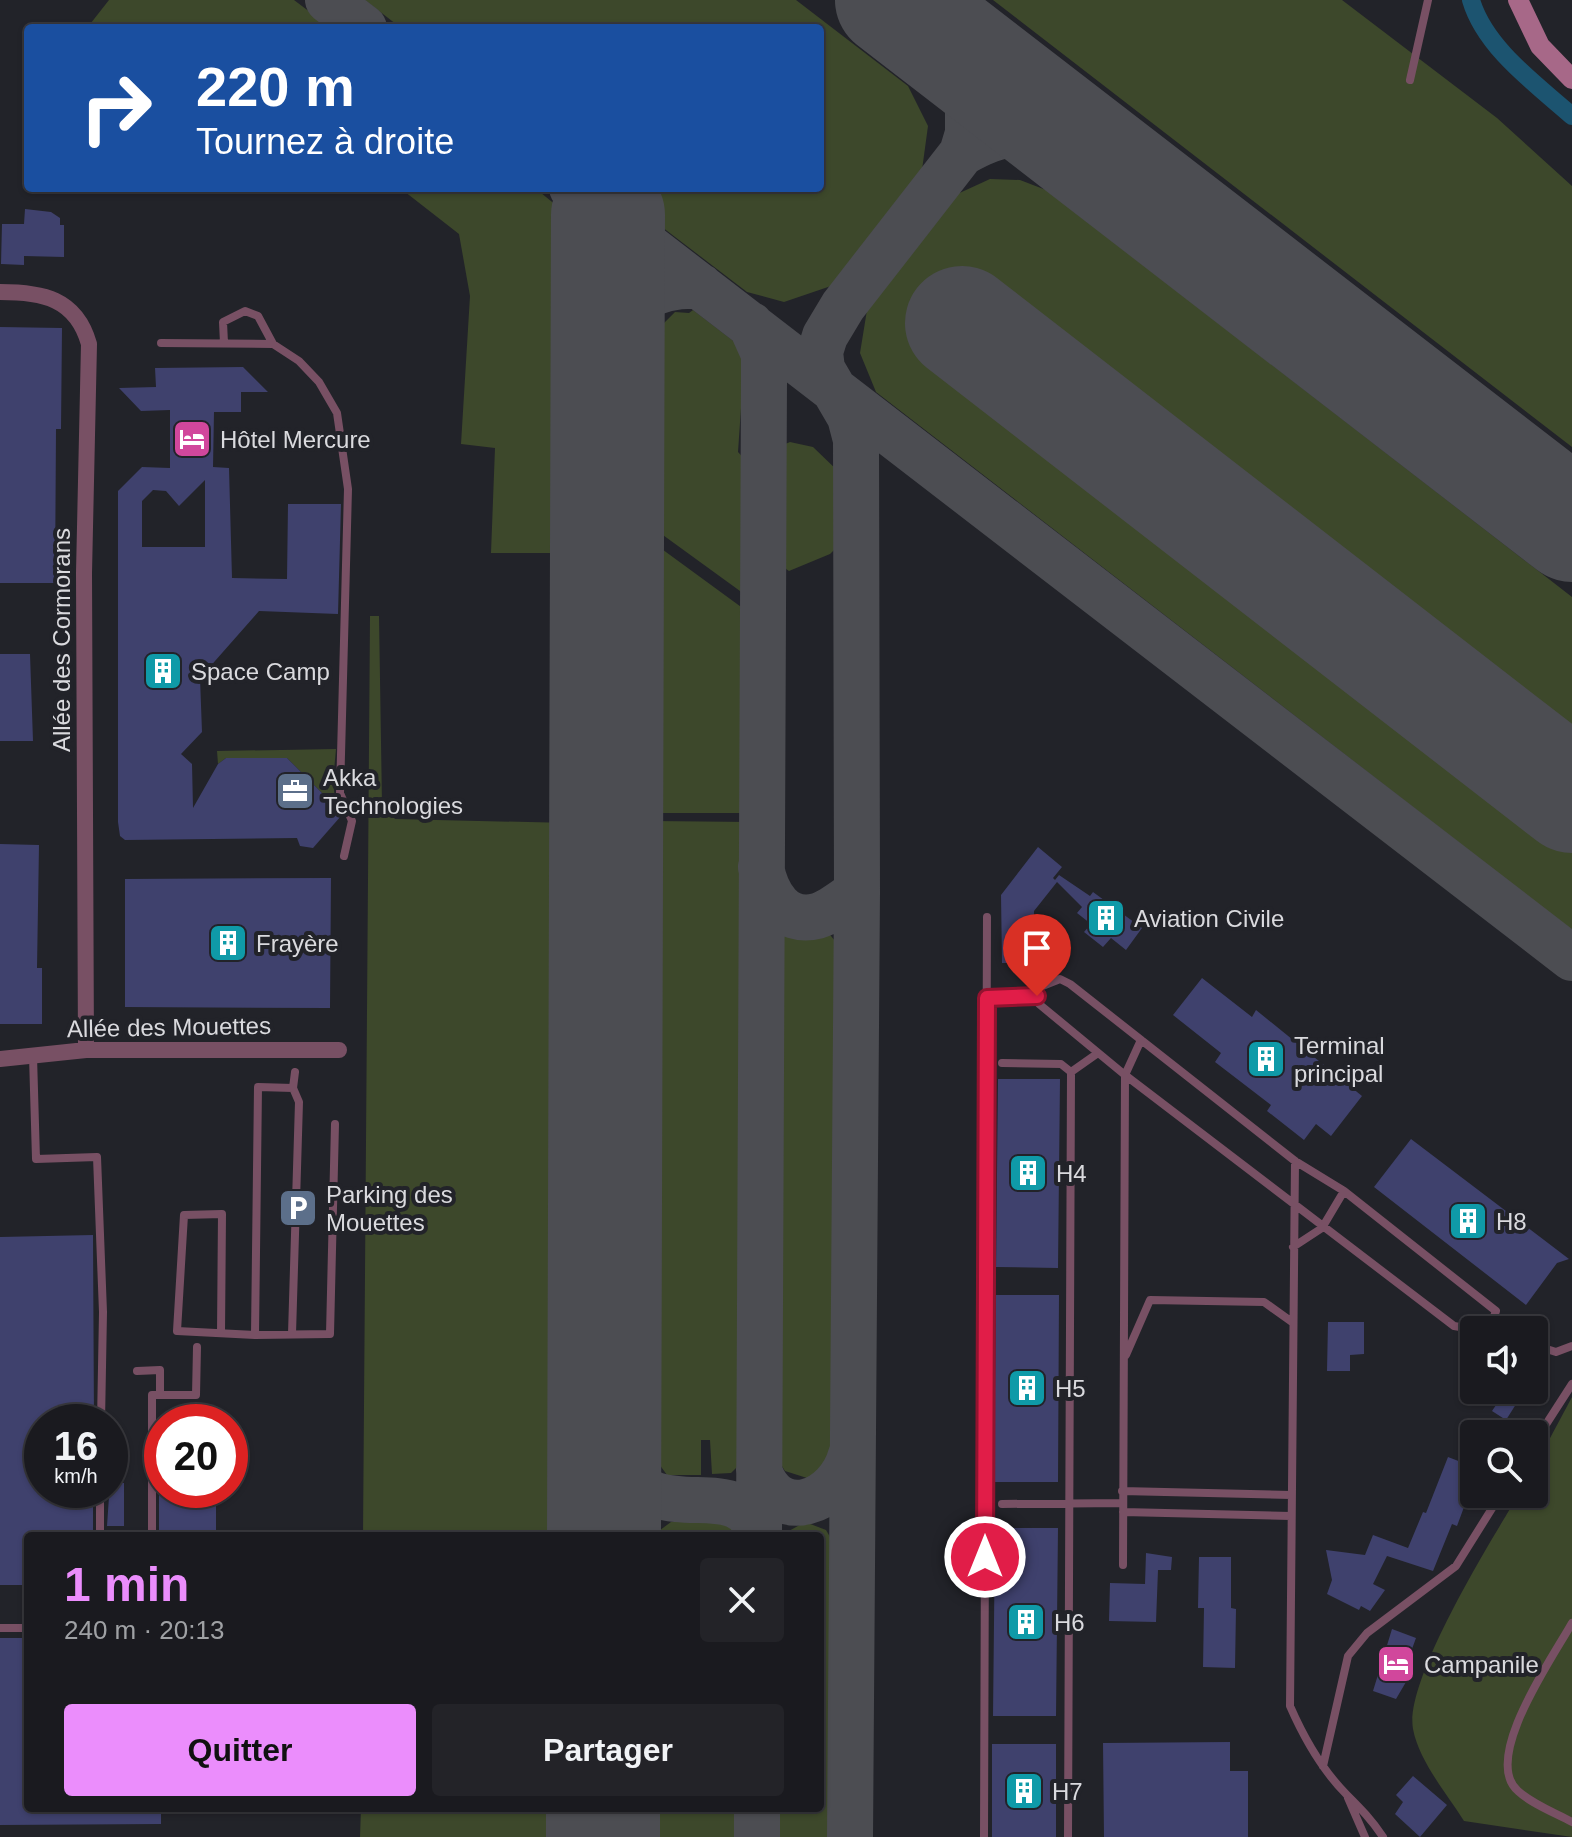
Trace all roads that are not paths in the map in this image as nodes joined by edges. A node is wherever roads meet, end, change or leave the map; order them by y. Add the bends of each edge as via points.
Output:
1 (1428, 0) edge
2 (1518, 0) edge
3 (1572, 79) edge
4 (1410, 80) dead end
5 (2, 289) edge
6 (161, 343) dead end
7 (224, 343) junction
8 (273, 344) junction
9 (344, 856) dead end
10 (987, 917) dead end
11 (1037, 996) junction
12 (987, 998) junction
13 (1141, 1040) junction
14 (296, 1049) junction
15 (86, 1050) junction
16 (339, 1050) dead end
17 (1098, 1053) junction
18 (33, 1055) junction
19 (0, 1059) edge
20 (1002, 1063) dead end
21 (1071, 1072) junction
22 (1125, 1075) junction
23 (293, 1088) junction
24 (335, 1124) dead end
25 (1295, 1161) junction
26 (1344, 1191) junction
27 (1293, 1205) junction
28 (1322, 1228) junction
29 (1293, 1247) junction
30 (1494, 1316) edge
31 (1292, 1322) junction
32 (1460, 1327) edge
33 (221, 1333) junction
34 (292, 1334) junction
35 (255, 1335) junction
36 (1572, 1346) edge
37 (197, 1347) dead end
38 (1548, 1349) edge
39 (1125, 1358) junction
40 (137, 1371) dead end
41 (1572, 1384) edge
42 (160, 1395) junction
43 (101, 1404) edge
44 (1548, 1421) edge
45 (1122, 1491) junction
46 (1291, 1495) junction
47 (1071, 1502) junction
48 (1002, 1504) dead end
49 (100, 1508) edge
50 (1122, 1508) junction
51 (1492, 1508) edge
52 (1291, 1516) junction
53 (100, 1532) edge
54 (152, 1532) edge
55 (1123, 1565) dead end
56 (1572, 1623) edge
57 (0, 1628) edge
58 (24, 1628) edge
59 (1323, 1766) junction
60 (1346, 1794) junction
61 (1572, 1822) edge
62 (984, 1837) edge
63 (1068, 1837) edge
64 (1365, 1837) edge
65 (1383, 1837) edge

1 - 4 lane
2 - 3 main road via 1540,46
5 - 15 street, Allée des Cormorans via 62,302 75,313 89,344 84,573
6 - 7 lane
7 - 8 lane
7 - 8 lane via 223,322 245,311 258,316
8 - 9 lane via 319,382 337,413 348,489 340,793 352,821
10 - 12 lane
11 - 12 lane
11 - 13 lane via 1040,987 1060,979
11 - 17 lane via 1039,1004
12 - 62 lane
13 - 22 lane
13 - 25 lane
14 - 15 street, Allée des Mouettes
14 - 16 street, Allée des Mouettes
14 - 23 lane
15 - 18 street, Allée des Mouettes
17 - 21 lane
17 - 22 lane
18 - 19 street, Allée des Mouettes
18 - 43 lane via 36,1159 97,1157
20 - 21 lane via 1061,1064
21 - 47 lane
22 - 27 lane
22 - 39 lane
23 - 34 lane via 299,1102
23 - 35 lane via 258,1087
24 - 34 lane via 330,1334
25 - 26 lane
25 - 27 lane
26 - 28 lane
26 - 30 lane via 1496,1311
27 - 28 lane
27 - 29 lane
28 - 29 lane
28 - 32 lane
29 - 31 lane
31 - 39 lane via 1264,1302 1150,1300
31 - 46 lane
33 - 33 lane via 177,1331 184,1215 222,1214
33 - 35 lane
34 - 35 lane
36 - 38 lane
37 - 42 lane via 196,1395
39 - 45 lane
40 - 42 lane via 160,1370
41 - 44 lane
42 - 54 lane via 152,1395
45 - 46 lane
45 - 50 lane
46 - 52 lane
47 - 48 lane
47 - 50 lane
47 - 63 lane
49 - 53 lane
50 - 52 lane
50 - 55 lane
51 - 59 lane via 1456,1566 1367,1633 1348,1656
52 - 59 lane via 1290,1706
56 - 61 lane via 1509,1740 1505,1765 1518,1791
57 - 58 lane
59 - 60 lane
60 - 64 lane
60 - 65 lane via 1369,1814

